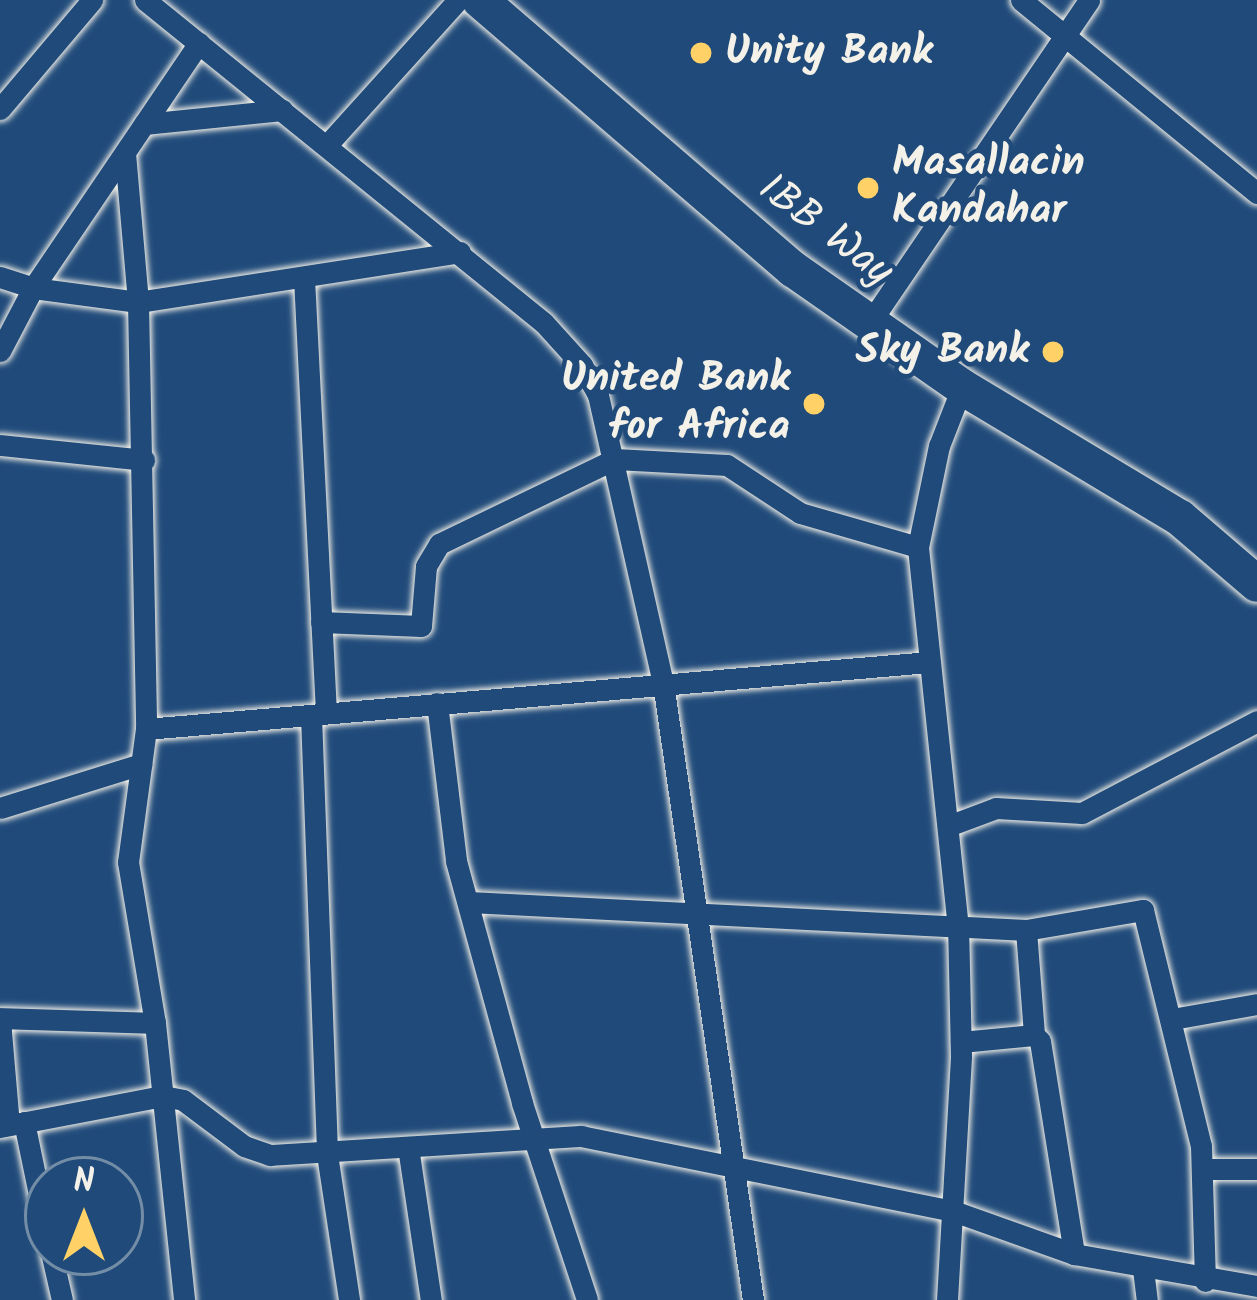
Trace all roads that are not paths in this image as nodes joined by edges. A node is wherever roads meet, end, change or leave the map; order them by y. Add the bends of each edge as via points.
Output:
1 (92, 0) edge
2 (145, 0) edge
3 (458, 0) edge
4 (480, 0) edge
5 (1021, 0) edge
6 (1089, 0) edge
7 (1067, 34) junction
8 (199, 43) junction
9 (0, 109) edge
10 (282, 110) junction
11 (144, 124) junction
12 (327, 145) junction
13 (124, 152) junction
14 (1254, 183) edge
15 (460, 252) junction
16 (0, 277) edge
17 (304, 278) junction
18 (33, 288) junction
19 (138, 302) junction
20 (871, 321) junction
21 (0, 351) edge
22 (962, 387) junction
23 (0, 445) edge
24 (615, 459) junction
25 (144, 460) junction
26 (918, 548) junction
27 (1257, 584) edge
28 (321, 622) junction
29 (929, 662) junction
30 (663, 683) junction
31 (437, 704) junction
32 (318, 714) junction
33 (1257, 721) edge
34 (146, 729) junction
35 (141, 764) junction
36 (0, 808) edge
37 (948, 826) junction
38 (469, 902) junction
39 (700, 914) junction
40 (958, 928) junction
41 (1026, 930) junction
42 (1257, 1004) edge
43 (0, 1019) edge
44 (1172, 1019) junction
45 (155, 1023) junction
46 (1034, 1035) junction
47 (961, 1042) junction
48 (163, 1096) junction
49 (11, 1125) edge
50 (533, 1136) junction
51 (408, 1147) junction
52 (327, 1154) junction
53 (24, 1165) edge
54 (732, 1169) junction
55 (1202, 1169) junction
56 (1257, 1169) edge
57 (953, 1211) junction
58 (1074, 1254) junction
59 (1143, 1269) junction
60 (1205, 1281) junction
61 (1257, 1286) edge
62 (184, 1300) edge
63 (349, 1300) edge
64 (431, 1300) edge
65 (587, 1300) edge
66 (753, 1300) edge
67 (947, 1300) edge
68 (1147, 1300) edge

1 - 9 street
2 - 8 street
3 - 12 street
4 - 20 highway, IBB Way via 793,269
5 - 7 street
6 - 7 street
7 - 14 street
7 - 20 street
8 - 10 street
8 - 11 street
10 - 11 street
10 - 12 street
11 - 13 street
12 - 15 street
13 - 18 street
13 - 19 street
15 - 17 street
15 - 24 street via 582,365
16 - 18 street
17 - 19 street
17 - 28 street
18 - 19 street
18 - 21 street
19 - 25 street
20 - 22 highway, IBB Way
22 - 26 street via 939,446
22 - 27 highway, IBB Way via 1180,518
23 - 25 street
24 - 26 street via 727,464 800,514
24 - 28 street via 439,544 426,566 421,626
24 - 30 street
25 - 34 street
26 - 29 street
28 - 32 street
29 - 30 street
29 - 37 street
30 - 31 street
30 - 39 street
31 - 32 street
31 - 38 street via 456,861
32 - 34 street
32 - 52 street
33 - 37 street via 1082,813 995,808
34 - 35 street
35 - 36 street
35 - 45 street via 128,880
37 - 40 street
38 - 39 street
38 - 50 street
39 - 40 street
39 - 54 street
40 - 41 street
40 - 47 street
41 - 44 street via 1143,910
41 - 46 street
42 - 44 street
43 - 45 street
43 - 49 street
44 - 55 street
45 - 48 street
46 - 47 street
46 - 58 street
47 - 57 street
48 - 49 street
48 - 52 street via 183,1100 244,1146 270,1155
48 - 62 street
49 - 53 street
50 - 51 street
50 - 54 street via 581,1136
50 - 65 street
51 - 52 street
51 - 64 street
52 - 63 street
54 - 57 street
54 - 66 street
55 - 56 street
55 - 60 street
57 - 58 street
57 - 67 street
58 - 59 street
59 - 60 street
59 - 68 street
60 - 61 street

